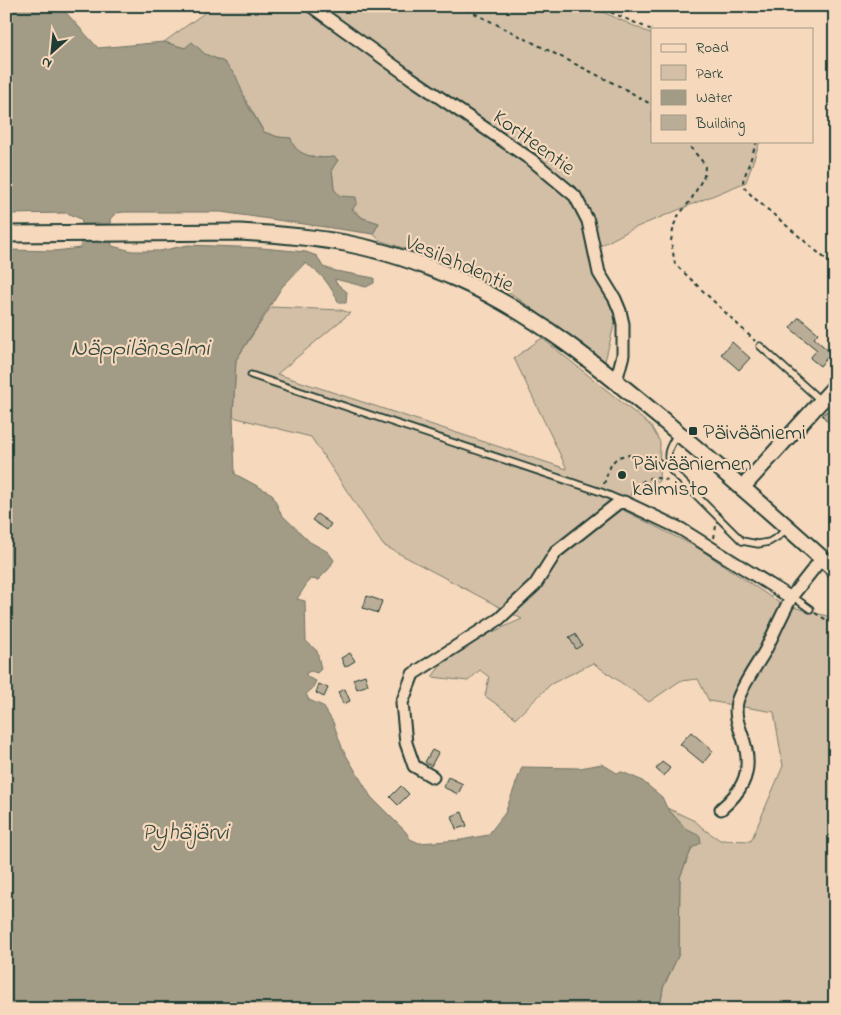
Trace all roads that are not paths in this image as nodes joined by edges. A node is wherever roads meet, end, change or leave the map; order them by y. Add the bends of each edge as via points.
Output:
1 (311, 6) edge
2 (6, 234) edge
3 (760, 346) road end
4 (251, 375) dead end
5 (616, 381) junction
6 (835, 386) edge
7 (822, 401) junction
8 (678, 433) junction
9 (742, 488) junction
10 (624, 502) junction
11 (788, 527) junction
12 (822, 558) junction
13 (835, 570) edge
14 (792, 596) junction
15 (810, 610) road end
16 (433, 777) dead end
17 (721, 810) dead end

1 - 5 street, Kortteentie via 533,161 575,196 588,221 599,273 620,311 623,355
2 - 5 main road, Vesilahdentie via 240,232 346,244 382,252 456,278 496,297 552,331
3 - 7 lane
4 - 10 lane
5 - 8 main road, Vesilahdentie
6 - 7 street
7 - 9 street
8 - 9 main road, Vesilahdentie
8 - 11 lane via 669,447 667,461 672,471 742,541 769,542
9 - 11 main road, Vesilahdentie
10 - 14 street via 681,529
10 - 16 street via 556,552 535,586 499,619 413,674 402,703 406,743 414,766
11 - 12 main road, Vesilahdentie
12 - 13 main road, Vesilahdentie
12 - 14 street
14 - 15 lane
14 - 17 street via 738,699 735,713 746,750 747,770 735,798

